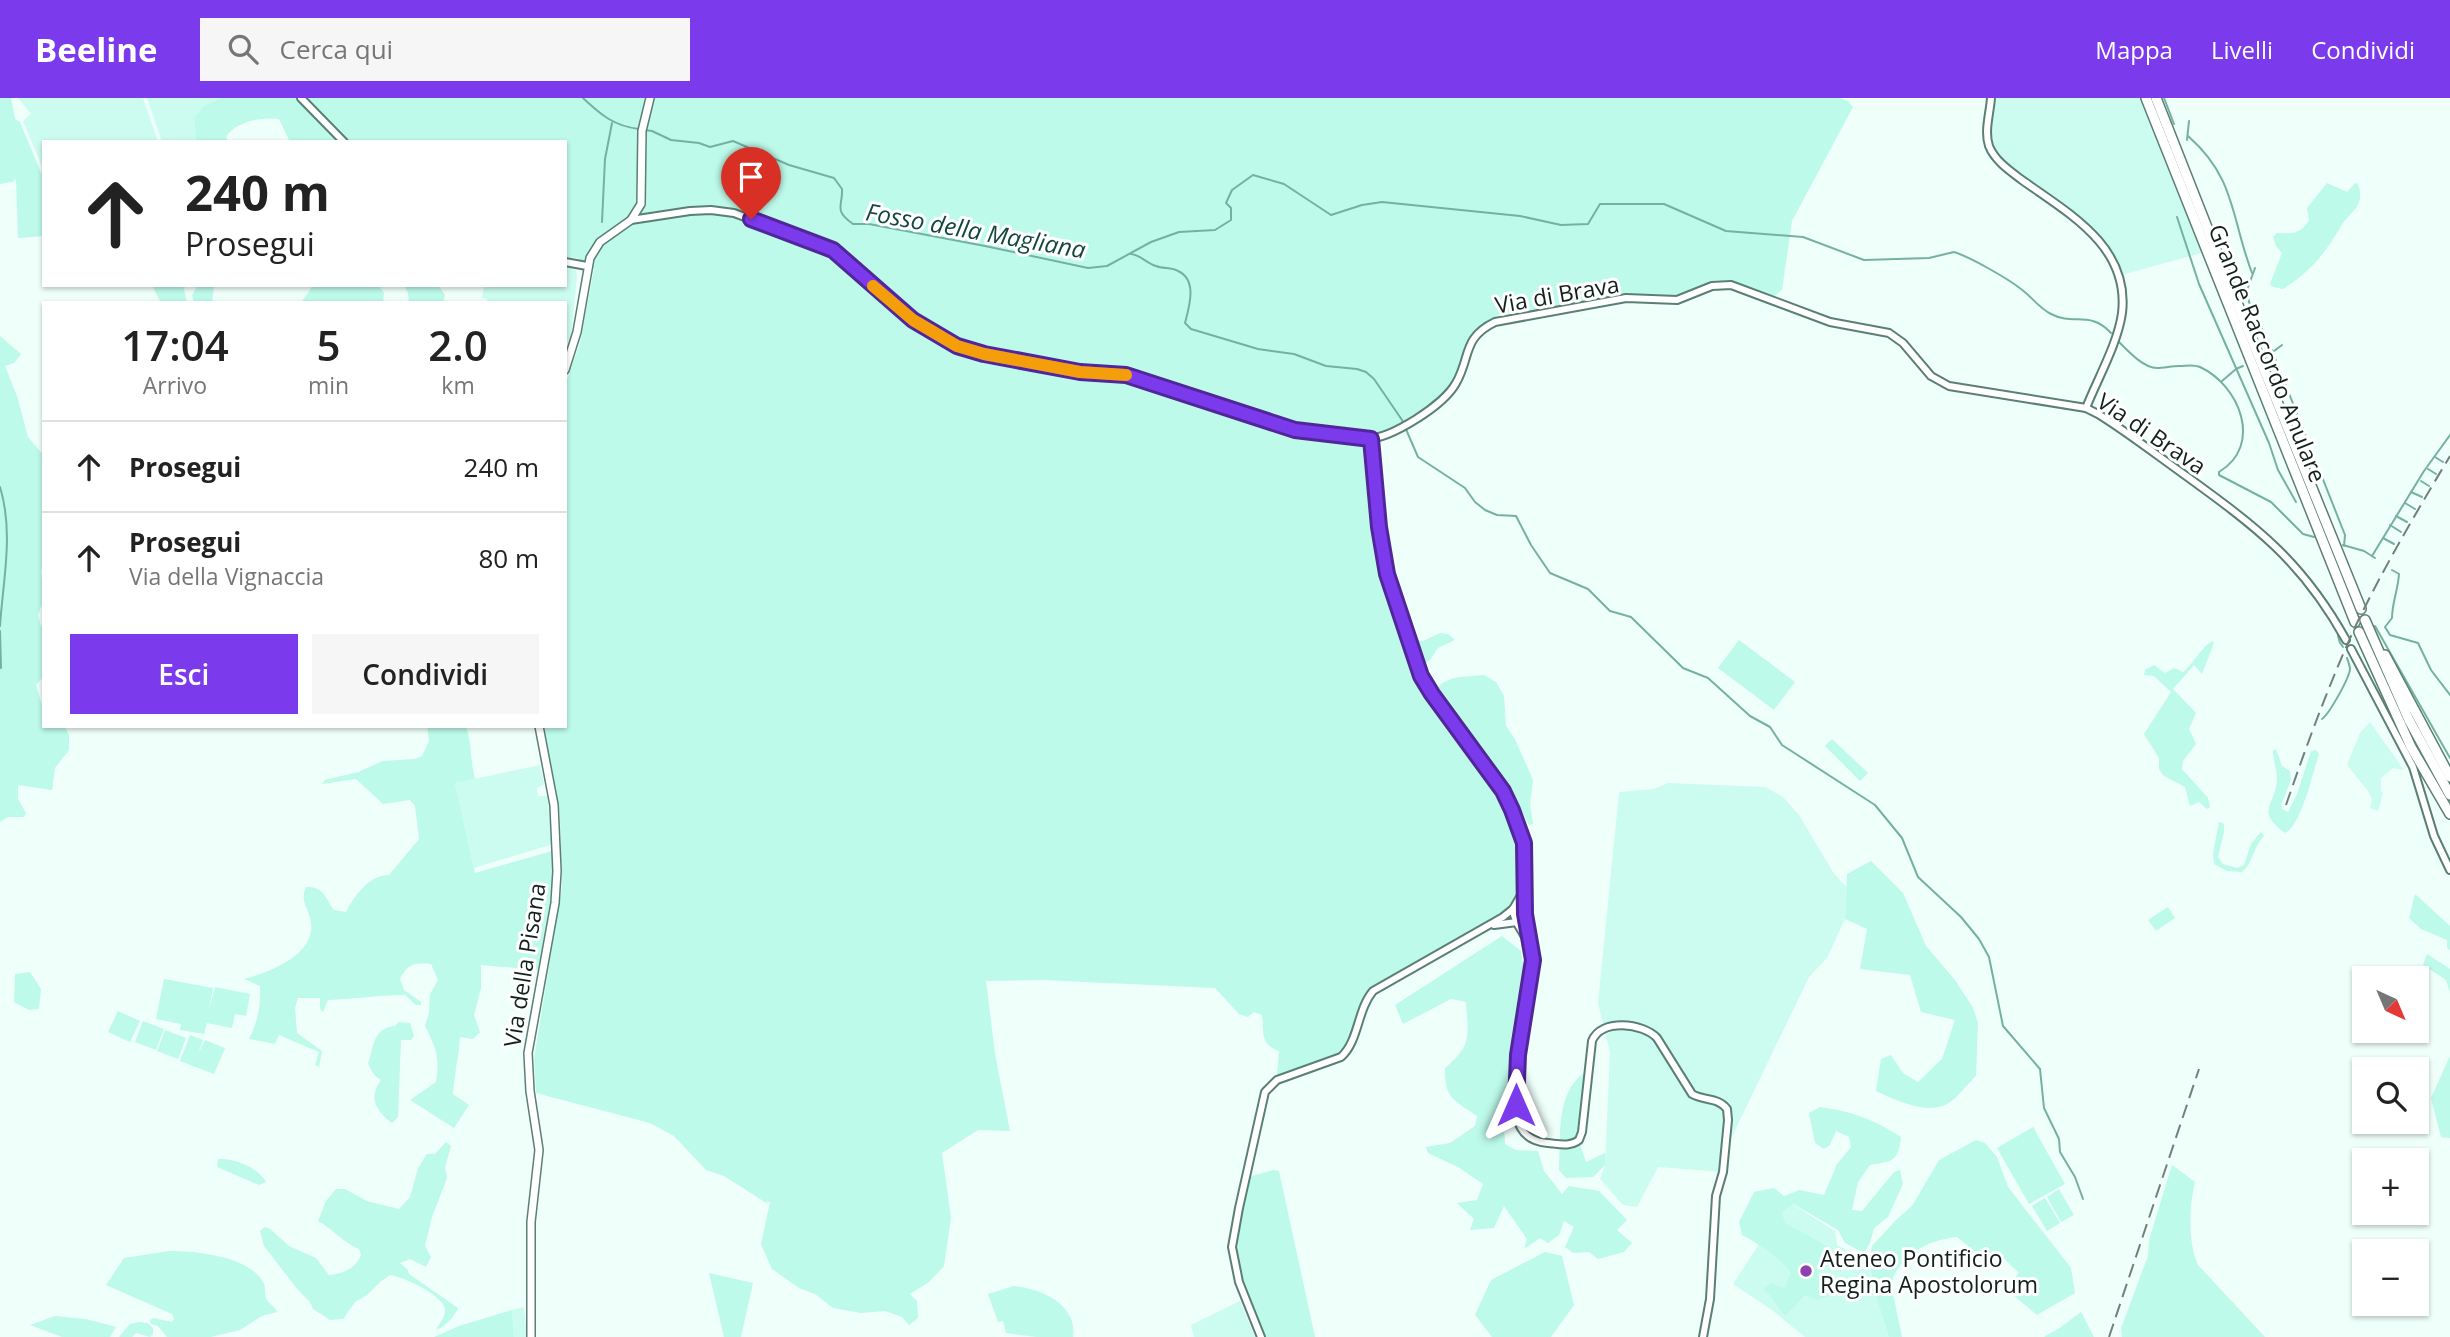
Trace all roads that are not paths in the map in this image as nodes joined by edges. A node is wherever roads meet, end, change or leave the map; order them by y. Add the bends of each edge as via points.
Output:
1 (301, 98) edge
2 (650, 98) edge
3 (1991, 98) edge
4 (2146, 98) edge
5 (2157, 98) edge
6 (342, 140) edge
7 (631, 220) junction
8 (567, 262) edge
9 (587, 267) junction
10 (567, 364) edge
11 (2086, 408) junction
12 (1371, 439) junction
13 (2361, 609) dead end
14 (2355, 622) dead end
15 (2359, 632) dead end
16 (2346, 640) dead end
17 (2351, 649) dead end
18 (539, 728) edge
19 (2449, 773) edge
20 (2432, 784) junction
21 (2450, 795) edge
22 (2450, 814) edge
23 (2450, 823) edge
24 (2450, 870) edge
25 (1524, 890) junction
26 (1513, 909) junction
27 (1525, 914) junction
28 (1515, 923) junction
29 (1491, 925) junction
30 (1531, 945) junction
31 (531, 1337) edge
32 (1261, 1337) edge
33 (1703, 1337) edge

1 - 6 street
2 - 7 main road via 641,136 642,198
3 - 11 street via 1987,135 1997,159 2092,232 2110,256 2122,294 2117,331
4 - 14 highway, Grande Raccordo Anulare
5 - 13 highway, Grande Raccordo Anulare
7 - 9 main road via 600,242
7 - 12 street, Via di Brava via 690,211 734,213 833,250 913,320 957,346 1098,375 1126,375 1295,430
8 - 9 street
9 - 10 main road
11 - 12 street, Via di Brava via 1951,387 1931,376 1889,333 1830,322 1723,285 1675,300 1626,298 1494,321 1472,339 1459,379 1448,395 1403,426
11 - 16 street, Via di Brava via 2236,511 2270,540 2304,576
12 - 25 street via 1382,552 1401,618 1428,689 1512,810 1524,843
15 - 20 highway
17 - 24 street via 2413,767 2434,836
18 - 31 main road, Via della Pisana via 555,814 557,871 528,1059 538,1150 531,1223
19 - 21 highway via 2367,623 2409,720
20 - 22 highway
20 - 23 highway
25 - 26 street
25 - 27 street
26 - 27 street
26 - 28 street
26 - 29 street
27 - 28 street
27 - 30 street
28 - 29 street
28 - 30 street
29 - 32 street via 1376,988 1365,1002 1345,1054 1277,1080 1265,1092 1232,1244 1237,1275
30 - 33 street via 1533,962 1515,1089 1518,1122 1529,1138 1567,1145 1580,1138 1592,1039 1608,1026 1653,1034 1692,1094 1719,1101 1727,1109

